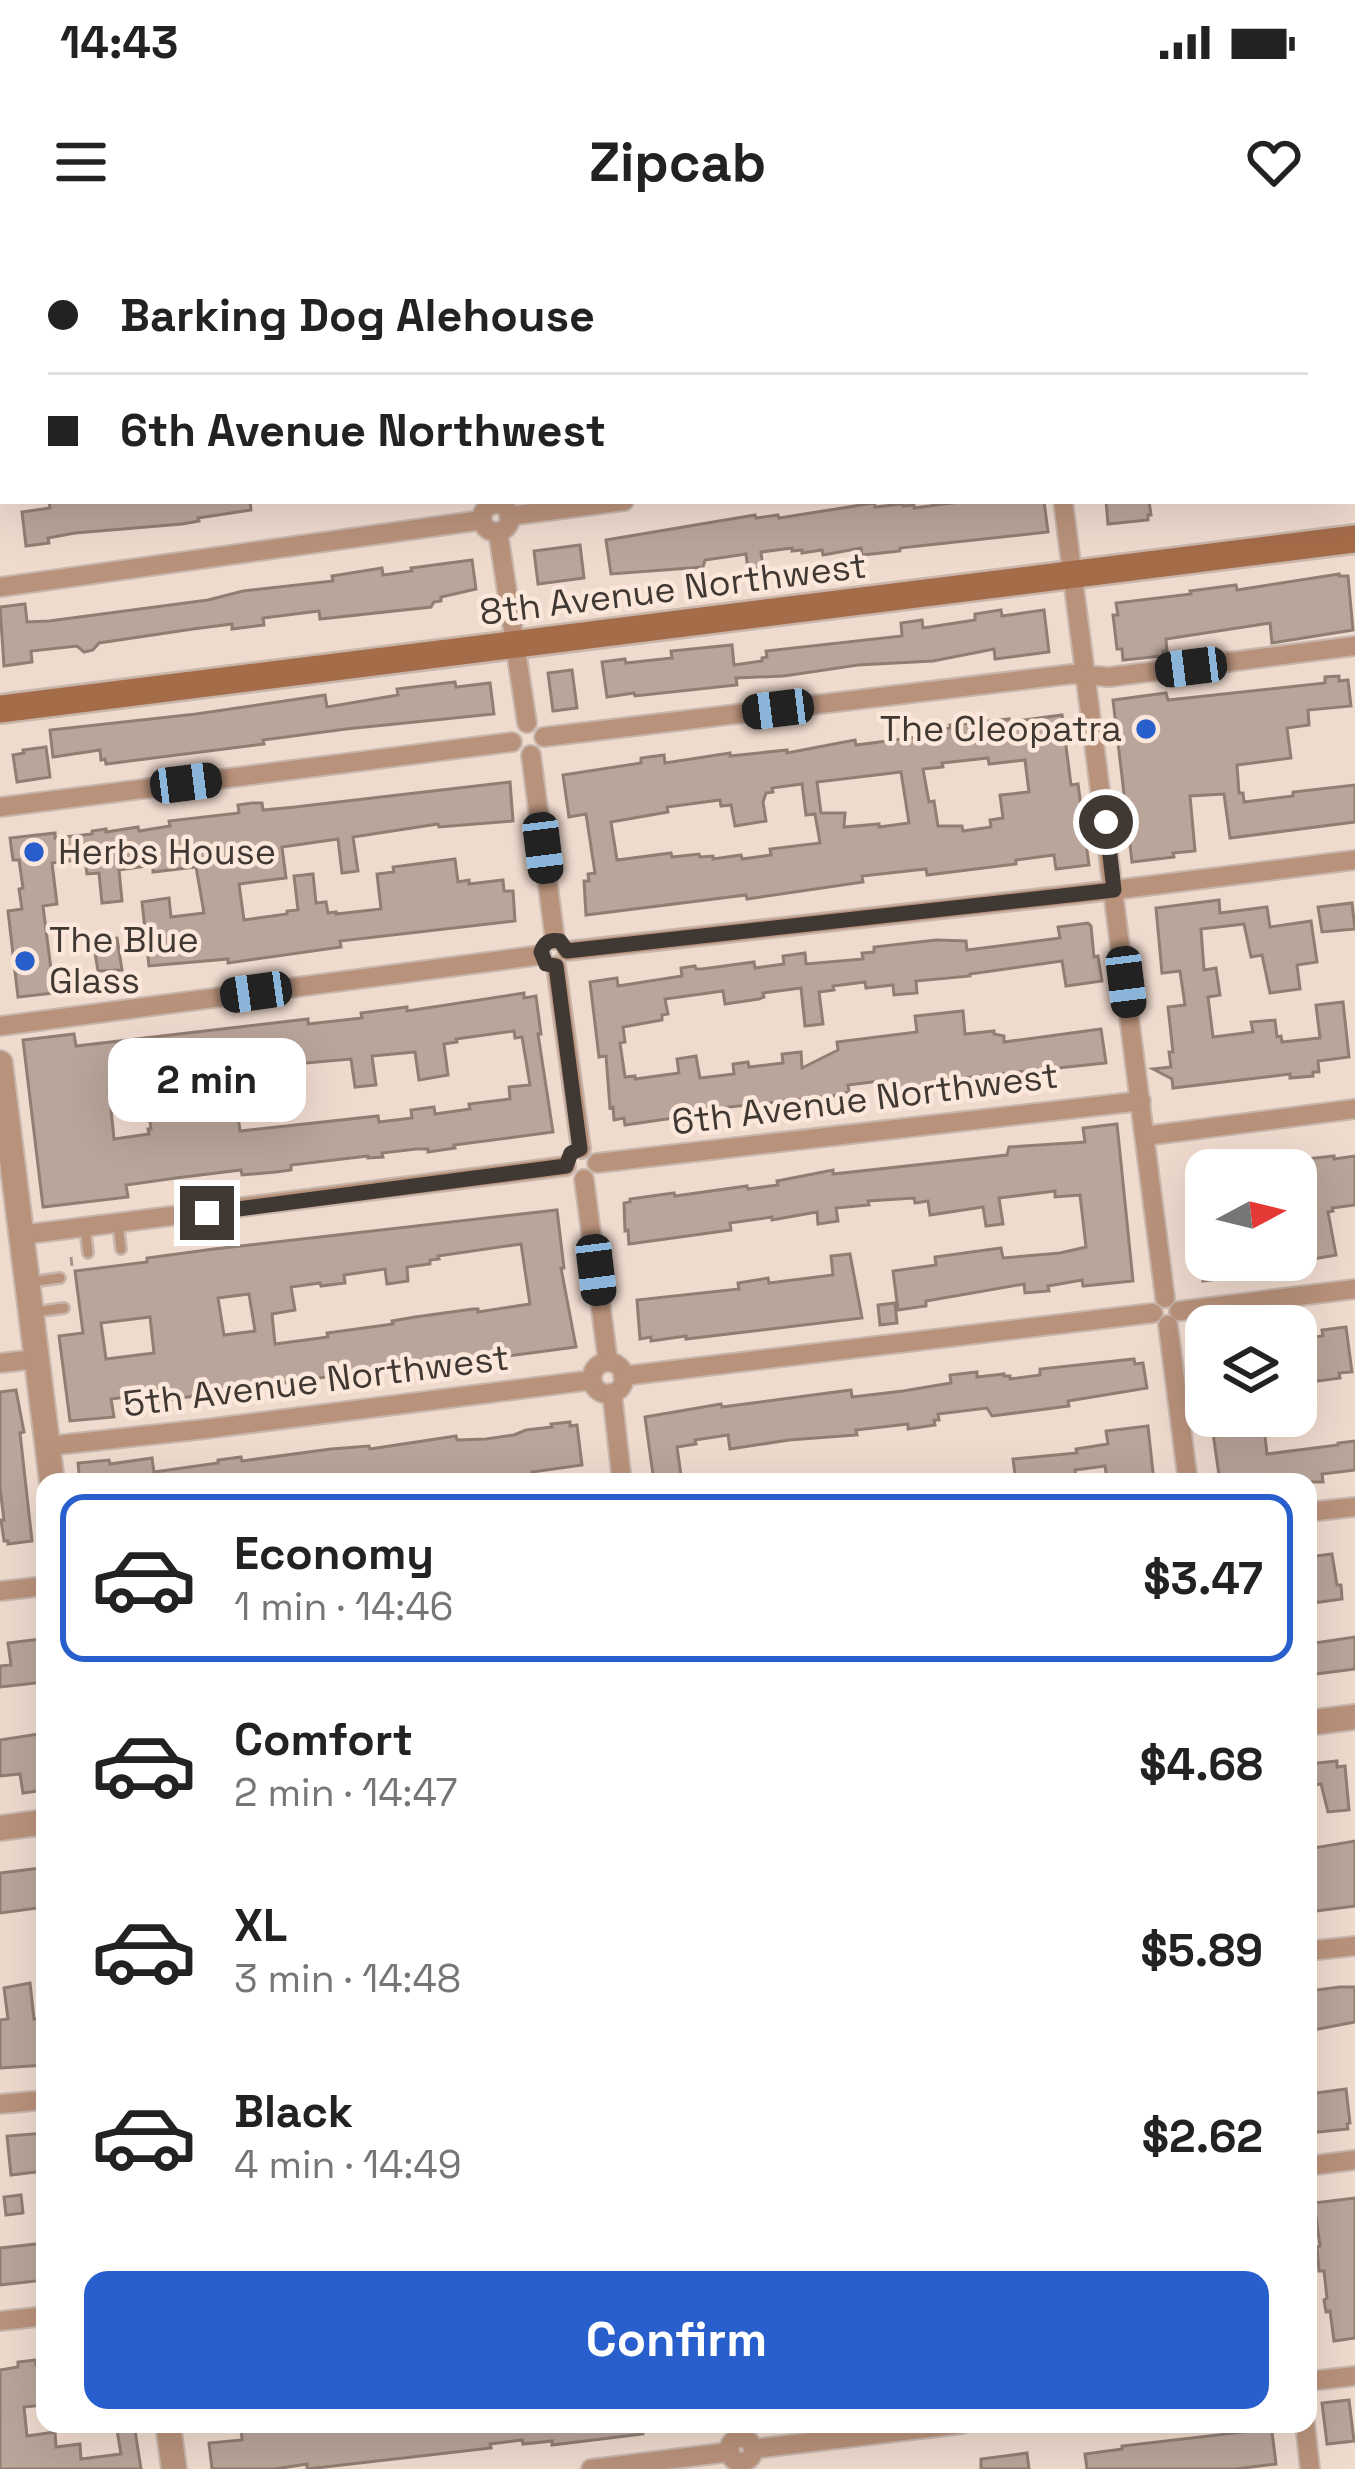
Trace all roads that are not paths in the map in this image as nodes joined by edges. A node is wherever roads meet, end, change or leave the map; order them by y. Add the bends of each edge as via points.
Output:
1 (594, 504) edge
2 (1063, 504) edge
3 (496, 514) edge
4 (1355, 523) edge
5 (1355, 539) edge
6 (1073, 566) junction
7 (0, 587) edge
8 (514, 638) junction
9 (1355, 646) edge
10 (1088, 675) junction
11 (0, 692) edge
12 (0, 709) edge
13 (527, 723) junction
14 (544, 737) junction
15 (512, 742) junction
16 (531, 755) junction
17 (0, 807) edge
18 (1355, 860) edge
19 (1114, 890) junction
20 (555, 953) junction
21 (0, 1026) edge
22 (0, 1063) edge
23 (1141, 1101) junction
24 (1355, 1109) edge
25 (4, 1135) edge
26 (1145, 1136) junction
27 (580, 1149) junction
28 (566, 1166) junction
29 (591, 1171) junction
30 (118, 1224) junction
31 (85, 1228) junction
32 (21, 1235) junction
33 (121, 1249) dead end
34 (88, 1253) dead end
35 (61, 1278) dead end
36 (27, 1282) junction
37 (1355, 1288) edge
38 (64, 1308) dead end
39 (31, 1312) junction
40 (1166, 1312) junction
41 (37, 1359) junction
42 (608, 1362) junction
43 (0, 1363) edge
44 (592, 1380) junction
45 (618, 1384) junction
46 (48, 1447) junction
47 (51, 1473) edge
48 (622, 1473) edge
49 (1187, 1473) edge
50 (1355, 1507) edge
51 (1317, 1511) edge
52 (36, 1587) edge
53 (0, 1592) edge
54 (1355, 1718) edge
55 (1317, 1722) edge
56 (36, 1823) edge
57 (0, 1828) edge
58 (1355, 1946) edge
59 (1317, 1950) edge
60 (36, 2100) edge
61 (0, 2104) edge
62 (1355, 2160) edge
63 (1317, 2165) edge
64 (36, 2317) edge
65 (0, 2321) edge
66 (1355, 2376) edge
67 (1317, 2381) edge
68 (169, 2433) edge
69 (882, 2433) edge
70 (1305, 2433) edge
71 (740, 2449) edge
72 (174, 2469) edge
73 (591, 2469) edge
74 (1310, 2469) edge

1 - 3 street
2 - 6 street
3 - 7 street
3 - 8 street
4 - 6 main road, 8th Avenue Northwest
5 - 6 main road, 8th Avenue Northwest
6 - 8 main road, 8th Avenue Northwest
6 - 10 street
8 - 11 main road, 8th Avenue Northwest
8 - 12 main road, 8th Avenue Northwest
8 - 13 street
9 - 10 street
10 - 14 street
10 - 19 street
13 - 14 street
13 - 15 street
14 - 16 street
15 - 16 street
15 - 17 street
16 - 20 street
18 - 19 street
19 - 20 street
19 - 23 street
20 - 21 street
20 - 27 street
22 - 25 street
23 - 26 street
23 - 29 street, 6th Avenue Northwest
24 - 26 street
25 - 32 street
26 - 40 street
27 - 28 street
27 - 29 street via 593,1154
28 - 29 street via 572,1177
28 - 30 street
29 - 42 street
30 - 31 street
30 - 33 lane
31 - 32 street
31 - 34 lane
32 - 36 street
35 - 36 lane
36 - 39 street
37 - 40 street
38 - 39 lane
39 - 41 street
40 - 45 street
40 - 49 street
41 - 43 street
41 - 46 street
42 - 44 street
42 - 45 street via 617,1365
44 - 45 street via 598,1391
44 - 46 street, 5th Avenue Northwest
45 - 48 street
46 - 47 street
50 - 51 street
52 - 53 street
54 - 55 street
56 - 57 street
58 - 59 street
60 - 61 street
62 - 63 street
64 - 65 street
66 - 67 street
68 - 72 street
69 - 71 street
70 - 74 street
71 - 73 street

